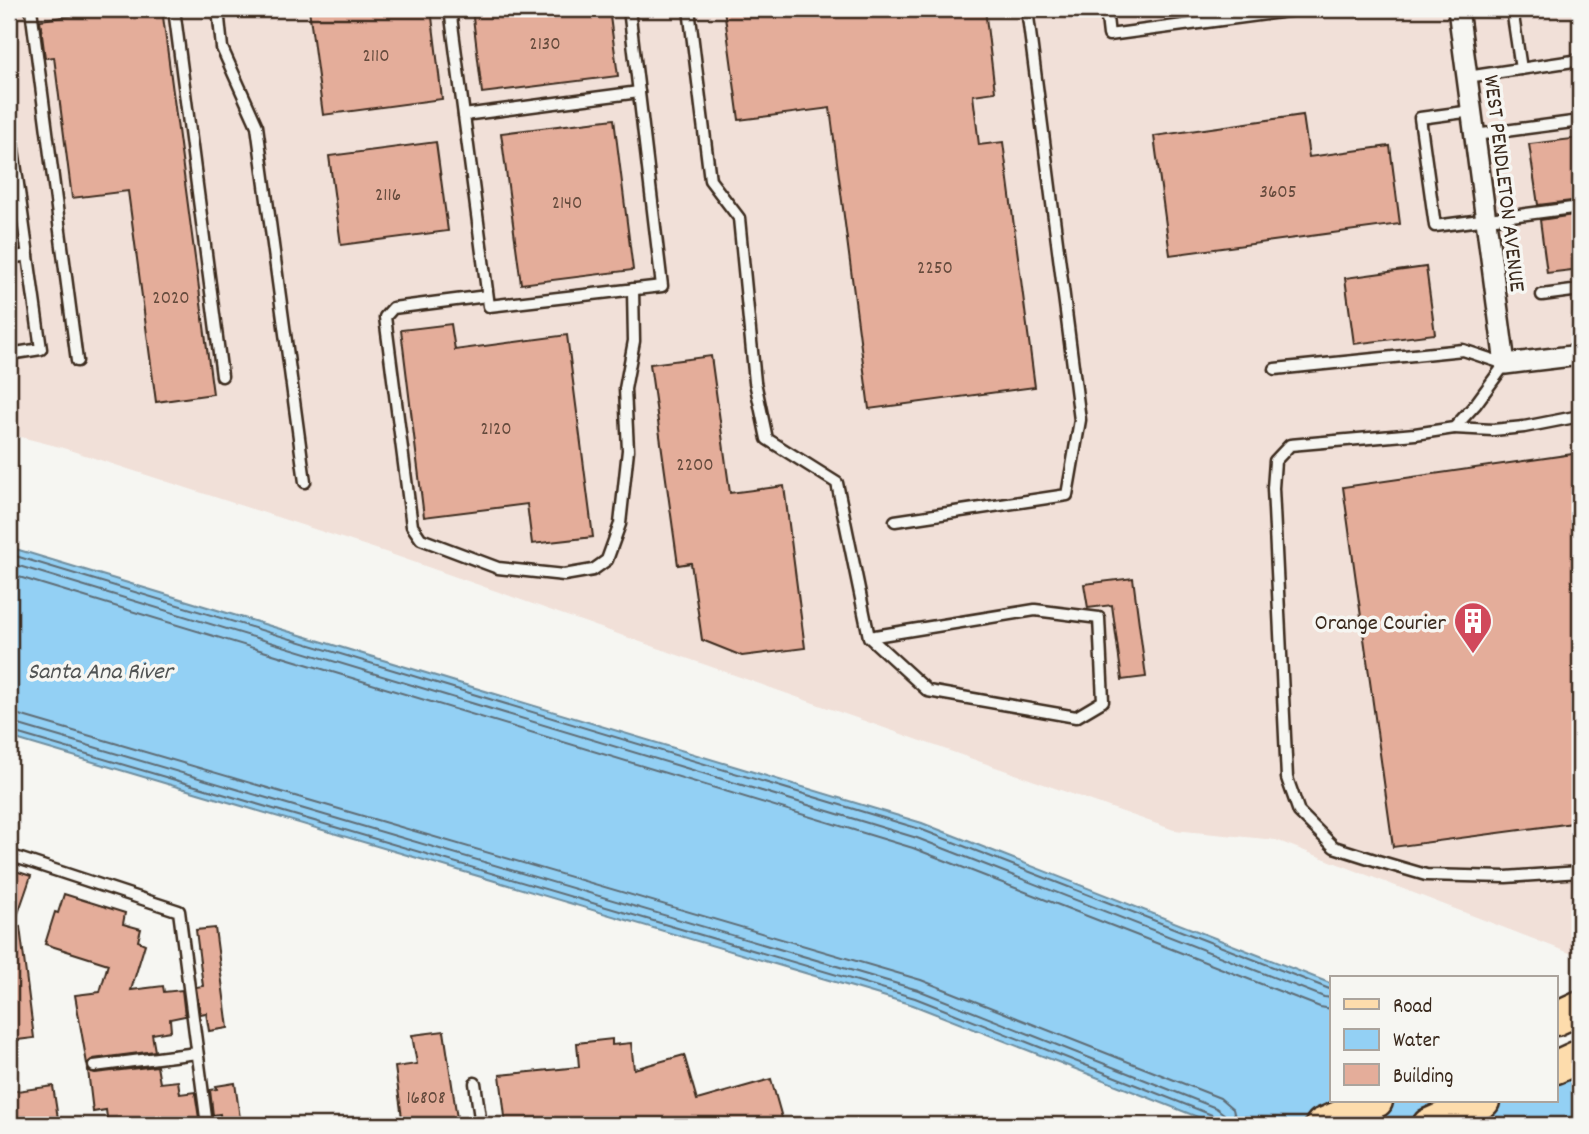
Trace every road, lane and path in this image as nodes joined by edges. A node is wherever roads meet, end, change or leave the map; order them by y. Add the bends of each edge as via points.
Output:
1 (31, 9) edge
2 (174, 9) edge
3 (218, 9) edge
4 (450, 9) edge
5 (629, 9) edge
6 (689, 9) edge
7 (1027, 9) edge
8 (1106, 9) edge
9 (1303, 9) edge
10 (1458, 9) edge
11 (1512, 9) edge
12 (1580, 60) edge
13 (1521, 69) junction
14 (1467, 77) junction
15 (639, 92) junction
16 (1472, 111) junction
17 (464, 115) junction
18 (9, 120) edge
19 (1580, 121) edge
20 (1475, 135) junction
21 (1580, 207) edge
22 (1486, 221) junction
23 (27, 255) junction
24 (9, 258) edge
25 (634, 289) junction
26 (1580, 290) edge
27 (1542, 295) dead end
28 (487, 296) junction
29 (9, 354) edge
30 (1580, 355) edge
31 (77, 360) dead end
32 (1505, 364) junction
33 (1275, 369) dead end
34 (222, 376) dead end
35 (1580, 416) edge
36 (1454, 428) junction
37 (305, 482) dead end
38 (895, 520) dead end
39 (869, 637) junction
40 (9, 855) edge
41 (1580, 872) edge
42 (1580, 1008) edge
43 (1558, 1018) edge
44 (197, 1053) junction
45 (1580, 1056) edge
46 (94, 1066) dead end
47 (1558, 1066) edge
48 (475, 1083) dead end
49 (1374, 1102) edge
50 (1481, 1102) edge
51 (206, 1125) edge
52 (481, 1125) edge
53 (1322, 1125) edge
54 (1429, 1125) edge

1 - 31 lane
2 - 34 lane
3 - 37 lane via 222,48 257,126
4 - 17 lane
5 - 15 lane
6 - 39 lane via 710,180 739,218 755,382 767,439 837,483
7 - 38 lane via 1080,420 1067,495
8 - 9 lane via 1109,35
10 - 14 street, WEST PENDLETON AVENUE
11 - 13 lane
12 - 13 lane
13 - 14 lane
14 - 16 street, WEST PENDLETON AVENUE
15 - 17 lane
15 - 25 lane via 662,286
16 - 20 street, WEST PENDLETON AVENUE
16 - 22 lane via 1420,118 1435,226
17 - 28 lane
18 - 23 lane
19 - 20 lane
20 - 22 street, WEST PENDLETON AVENUE
21 - 22 lane
22 - 32 street, WEST PENDLETON AVENUE
23 - 24 lane
23 - 29 lane via 41,349
25 - 28 lane via 489,306
25 - 28 lane via 634,341 625,389 628,450 620,524 607,560 593,570 564,575 498,568 421,539 412,526 385,317 393,309
26 - 27 lane
30 - 32 street
32 - 33 lane via 1463,350
32 - 36 lane
35 - 36 lane via 1493,430
36 - 41 lane via 1290,445 1276,461 1273,488 1287,778 1299,812 1334,847 1426,875 1506,877
39 - 39 lane via 928,691 1076,718 1103,701 1099,618 1035,610
40 - 44 lane via 178,911
42 - 43 main road
44 - 46 lane
44 - 51 lane
45 - 47 main road
48 - 52 lane
49 - 53 main road
50 - 54 main road

